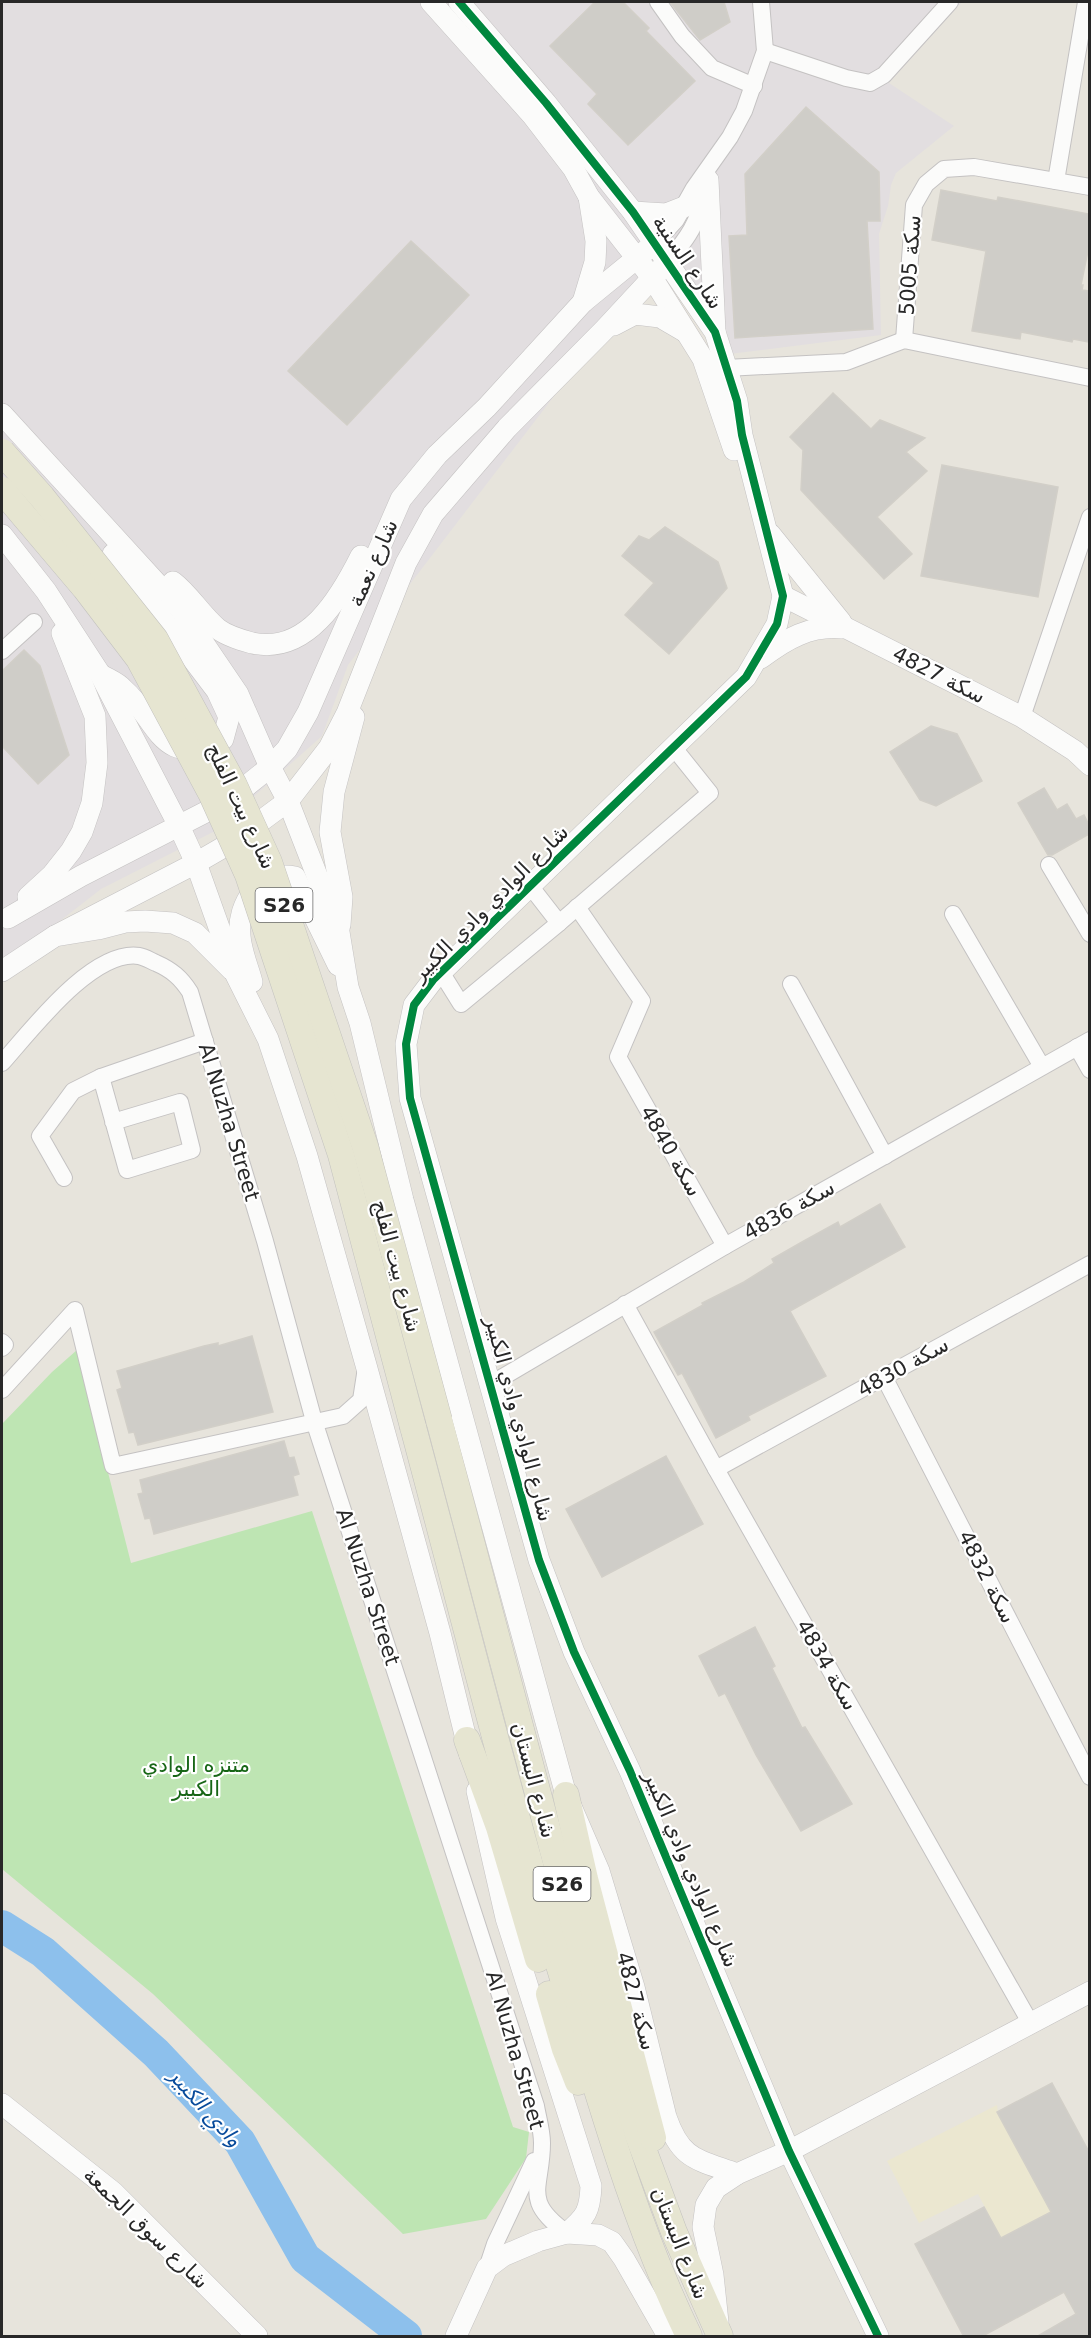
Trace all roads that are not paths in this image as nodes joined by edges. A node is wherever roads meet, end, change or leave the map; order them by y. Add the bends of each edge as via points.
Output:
1 (431, 2) edge
2 (459, 2) edge
3 (658, 2) edge
4 (761, 2) edge
5 (950, 2) edge
6 (1086, 2) edge
7 (765, 51) junction
8 (754, 86) junction
9 (713, 159) junction
10 (708, 180) junction
11 (1056, 181) junction
12 (1089, 187) edge
13 (589, 197) junction
14 (684, 207) junction
15 (633, 212) junction
16 (646, 251) junction
17 (668, 261) junction
18 (653, 279) junction
19 (583, 302) junction
20 (605, 329) junction
21 (715, 332) junction
22 (689, 335) junction
23 (904, 340) junction
24 (726, 368) junction
25 (1089, 378) edge
26 (2, 414) edge
27 (2, 452) edge
28 (2, 490) edge
29 (401, 499) junction
30 (85, 507) junction
31 (1089, 517) edge
32 (765, 527) junction
33 (2, 535) edge
34 (134, 560) junction
35 (46, 591) junction
36 (783, 596) junction
37 (34, 622) dead end
38 (847, 629) junction
39 (2, 651) edge
40 (756, 662) junction
41 (100, 674) junction
42 (364, 674) junction
43 (1022, 717) junction
44 (674, 748) junction
45 (1089, 765) edge
46 (270, 767) junction
47 (288, 801) junction
48 (180, 826) junction
49 (196, 863) junction
50 (1049, 865) dead end
51 (531, 887) junction
52 (577, 907) junction
53 (953, 914) dead end
54 (5, 920) edge
55 (559, 923) junction
56 (339, 932) junction
57 (1089, 934) edge
58 (55, 936) junction
59 (2, 971) edge
60 (441, 972) junction
61 (236, 975) junction
62 (791, 984) dead end
63 (348, 987) junction
64 (268, 1039) junction
65 (205, 1041) junction
66 (1083, 1043) edge
67 (2, 1063) edge
68 (1041, 1065) junction
69 (1089, 1070) edge
70 (101, 1077) junction
71 (113, 1122) junction
72 (885, 1156) junction
73 (64, 1178) dead end
74 (725, 1246) junction
75 (1089, 1264) edge
76 (625, 1304) junction
77 (2, 1342) edge
78 (2, 1348) edge
79 (366, 1365) junction
80 (884, 1377) junction
81 (490, 1383) junction
82 (2, 1390) edge
83 (314, 1420) junction
84 (439, 1420) joint
85 (413, 1426) joint
86 (716, 1469) junction
87 (467, 1740) junction
88 (1089, 1777) edge
89 (566, 1796) junction
90 (1089, 1992) edge
91 (1031, 2024) junction
92 (2, 2104) edge
93 (542, 2144) junction
94 (614, 2145) junction
95 (789, 2151) junction
96 (737, 2174) junction
97 (674, 2232) junction
98 (567, 2233) junction
99 (487, 2268) junction
100 (720, 2336) edge
101 (257, 2337) edge
102 (456, 2337) edge
103 (668, 2337) edge
104 (689, 2337) edge
105 (878, 2337) edge

1 - 13 street, شارع السنية via 534,116 573,168
2 - 15 street, شارع السنية
3 - 8 street via 712,68
4 - 7 street, شارع نعمة
5 - 7 street via 884,75 870,83
6 - 11 street
7 - 8 street, شارع نعمة
8 - 9 street, شارع نعمة via 730,136
9 - 10 street, شارع نعمة
9 - 14 street, شارع نعمة
10 - 17 street, شارع نعمة via 687,240
10 - 21 street
11 - 12 street, سكة 5005
11 - 23 street, سكة 5005 via 974,166 944,169 926,184 914,205
13 - 16 street, شارع السنية
13 - 19 street via 595,262
14 - 15 street via 666,214
14 - 16 street, شارع نعمة
15 - 16 street, شارع السنية
16 - 17 street, شارع السنية
16 - 18 street, شارع السنية
16 - 19 street, شارع نعمة
17 - 18 street, شارع نعمة
17 - 21 street, شارع السنية
18 - 20 street, شارع نعمة
18 - 22 street, شارع السنية
19 - 29 street, شارع نعمة via 487,407 437,455
20 - 22 street via 635,314 660,317
20 - 42 street, شارع نعمة via 507,428 433,514 406,563
21 - 24 street, شارع السنية
22 - 36 street, شارع السنية via 703,359
23 - 24 street, سكة 5005 via 846,362
23 - 25 street, سكة 5005
24 - 32 street, شارع السنية
26 - 30 street
27 - 84 main road, شارع بيت الفلج / S26, bridge via 155,639 234,785 269,862 365,1146
28 - 85 main road, شارع بيت الفلج / S26, bridge via 139,659 211,793 248,875 341,1155
29 - 34 street via 369,541 343,592 310,630 282,644 261,645 219,629 176,583
29 - 46 street, شارع نعمة via 308,712 287,749
30 - 34 street
30 - 41 street via 112,554 217,691 229,717 223,739 192,750 166,743 124,689
31 - 43 street
32 - 36 street, شارع السنية
32 - 38 street
33 - 35 street
34 - 46 street via 181,610 238,694
35 - 41 street
35 - 54 street via 95,717 97,763 92,803 71,851
36 - 38 street, سكة 4827
36 - 40 street, شارع الوادي وادي الكبير via 777,624
37 - 39 street
38 - 40 street via 808,630
38 - 43 street, سكة 4827
40 - 44 street, شارع الوادي وادي الكبير via 746,677
41 - 48 street
42 - 47 street, شارع نعمة via 329,748
42 - 56 street via 334,792 330,832 342,897
43 - 45 street, سكة 4827 via 1075,751
44 - 51 street, شارع الوادي وادي الكبير
44 - 52 street via 710,793
46 - 47 street
46 - 48 street, شارع نعمة via 229,800
47 - 49 street, شارع نعمة
47 - 56 street
48 - 49 street
48 - 54 street, شارع نعمة
49 - 58 street, شارع نعمة
49 - 61 street
50 - 57 street
51 - 55 street
51 - 60 street, شارع الوادي وادي الكبير
52 - 55 street
52 - 74 street, سكة 4840 via 642,1001 618,1057
53 - 68 street
55 - 60 street via 461,1004
56 - 63 street
58 - 59 street, شارع نعمة
58 - 61 street via 125,921 173,923 195,933
60 - 81 street, شارع الوادي وادي الكبير via 414,1005 406,1044 410,1098
61 - 64 street
62 - 72 street
63 - 64 street via 295,877 284,874 262,882 249,895 240,917 240,937
63 - 89 street, سكة 4827
64 - 79 street via 307,1156
65 - 67 street, Al Nuzha Street via 182,979 140,956 124,957 98,967 73,986
65 - 70 street
65 - 83 street, Al Nuzha Street
66 - 68 street, سكة 4836
66 - 69 street
68 - 72 street, سكة 4836
70 - 71 street
70 - 73 street via 73,1091 40,1136
71 - 71 street via 127,1170 192,1150 180,1102
72 - 74 street, سكة 4836
74 - 76 street, سكة 4836
75 - 80 street, سكة 4830
76 - 81 street, سكة 4836
76 - 86 street, سكة 4834
77 - 78 street
79 - 83 street via 361,1400 343,1416
79 - 87 street
80 - 86 street, سكة 4830
80 - 88 street, سكة 4832
81 - 95 street, شارع الوادي وادي الكبير via 539,1560 570,1642 630,1772
82 - 83 street via 75,1310 113,1466
83 - 93 street, Al Nuzha Street via 536,2106
84 - 97 main road, شارع البستان / S26 via 577,1941 629,2111
85 - 94 main road, شارع البستان / S26 via 553,1950
86 - 91 street, سكة 4834
87 - 94 main road via 499,1827 565,2049 586,2101
87 - 98 street via 506,1918 591,2186 584,2218
89 - 96 street, سكة 4827 via 599,1871 673,2137 682,2151 694,2159
89 - 97 main road via 645,2100
90 - 91 street
91 - 95 street
92 - 101 street, شارع سوق الجمعة via 113,2192
93 - 98 street, Al Nuzha Street via 536,2190 541,2209
93 - 99 street
94 - 104 main road, شارع البستان / S26 via 669,2296
95 - 96 street
95 - 105 street, شارع الوادي وادي الكبير
96 - 100 street via 716,2188 706,2205 703,2227
97 - 100 main road, شارع البستان / S26
98 - 99 street via 503,2256
98 - 103 street via 598,2235 612,2242
99 - 102 street

